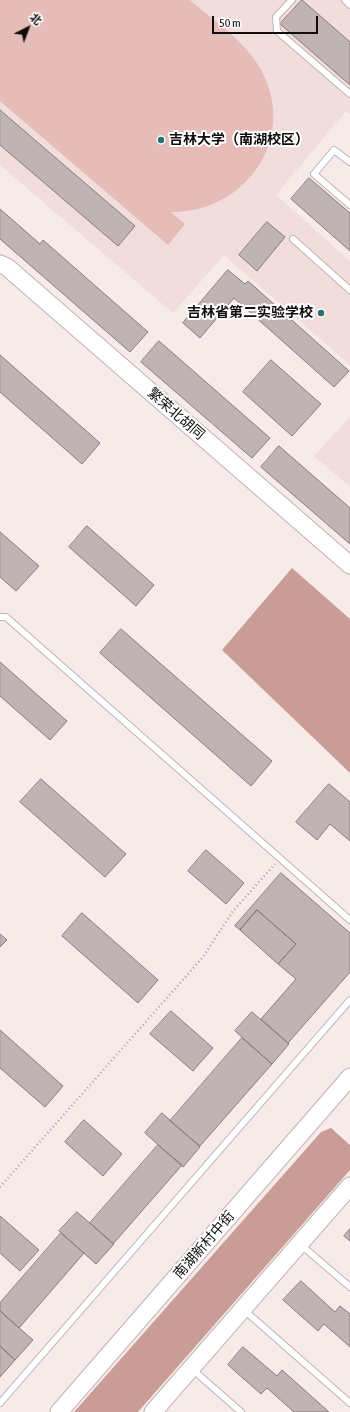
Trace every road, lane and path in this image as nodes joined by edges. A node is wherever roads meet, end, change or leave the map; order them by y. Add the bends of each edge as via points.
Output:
1 (292, 0) edge
2 (345, 0) edge
3 (350, 5) edge
4 (350, 94) edge
5 (350, 162) edge
6 (350, 205) edge
7 (293, 239) dead end
8 (0, 264) edge
9 (350, 290) edge
10 (350, 565) edge
11 (0, 616) edge
12 (280, 858) junction
13 (350, 920) edge
14 (350, 1000) edge
15 (350, 1077) edge
16 (350, 1186) edge
17 (0, 1187) edge
18 (300, 1244) junction
19 (350, 1287) edge
20 (242, 1309) junction
21 (191, 1368) junction
22 (0, 1403) edge
23 (350, 1403) edge
24 (59, 1412) edge
25 (153, 1412) edge
26 (241, 1412) edge

1 - 4 lane via 276,17 277,31
2 - 3 lane
5 - 6 lane via 334,150 314,174
7 - 9 lane
8 - 10 street, 繁荣北胡同 via 7,267
11 - 12 lane via 6,617
12 - 13 lane
12 - 17 path via 233,911 203,957
14 - 22 lane
15 - 24 street, 南湖新村中街
16 - 18 street
18 - 19 lane
18 - 20 street
20 - 21 street
20 - 23 lane
21 - 25 street
21 - 26 lane

